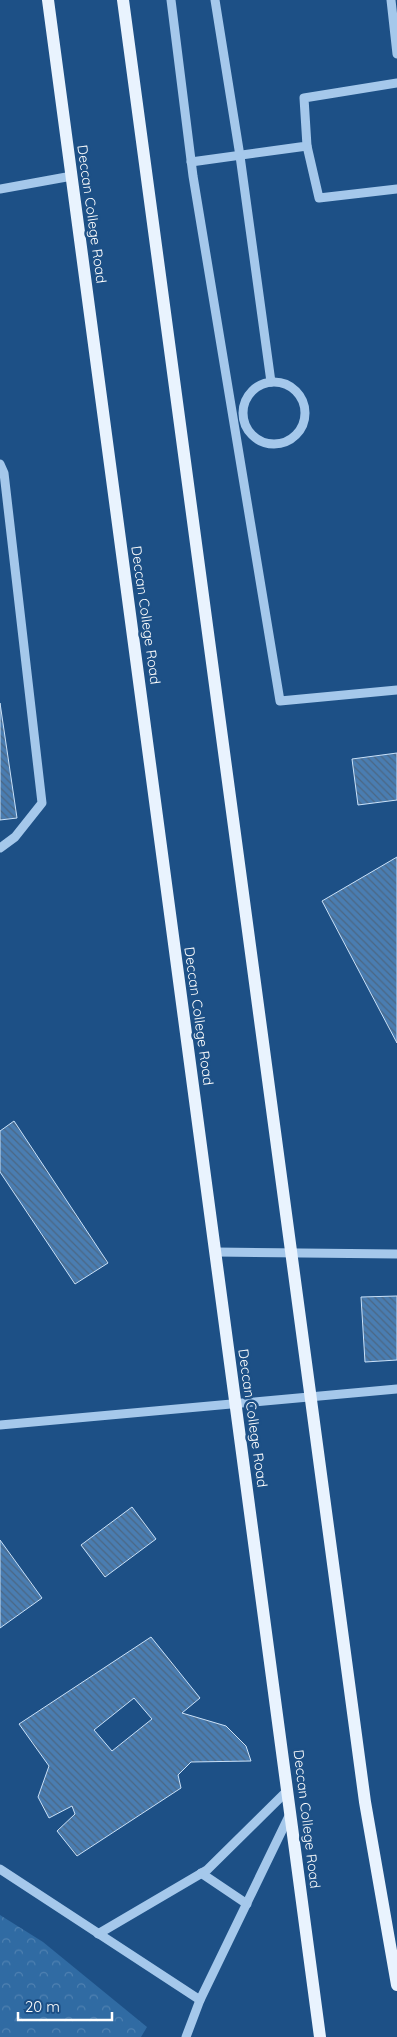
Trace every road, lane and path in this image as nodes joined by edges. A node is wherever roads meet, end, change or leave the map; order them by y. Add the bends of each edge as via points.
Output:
1 (48, 0) edge
2 (123, 0) edge
3 (171, 0) edge
4 (215, 0) edge
5 (391, 0) edge
6 (397, 54) edge
7 (397, 83) edge
8 (307, 146) junction
9 (240, 156) junction
10 (191, 162) junction
11 (72, 176) junction
12 (0, 189) edge
13 (397, 189) edge
14 (271, 382) junction
15 (0, 464) edge
16 (397, 690) edge
17 (0, 848) edge
18 (216, 1252) junction
19 (291, 1253) junction
20 (397, 1254) edge
21 (397, 1389) edge
22 (0, 1425) edge
23 (288, 1790) junction
24 (291, 1812) junction
25 (0, 1869) edge
26 (201, 1873) junction
27 (247, 1904) junction
28 (98, 1934) junction
29 (397, 1985) edge
30 (200, 2000) junction
31 (186, 2037) edge
32 (320, 2037) edge

1 - 11 main road, Deccan College Road
2 - 19 main road
3 - 10 street
4 - 9 street
5 - 6 street
7 - 8 street via 304,98
8 - 9 street
8 - 13 street via 319,198
9 - 10 street
9 - 14 street
10 - 16 street via 280,701
11 - 12 street
11 - 18 main road, Deccan College Road
14 - 14 street via 282,382 300,394 305,404 304,425 298,435 279,444 259,441 246,427 243,417 246,398 253,390
15 - 17 street via 4,473 42,803 15,837
18 - 19 street
18 - 23 main road, Deccan College Road
19 - 20 street
19 - 29 main road via 365,1802
21 - 22 street
23 - 24 main road, Deccan College Road
23 - 26 street
24 - 27 street
24 - 32 main road, Deccan College Road
25 - 28 street
26 - 27 street
26 - 28 street
27 - 30 street
28 - 30 street
30 - 31 street

